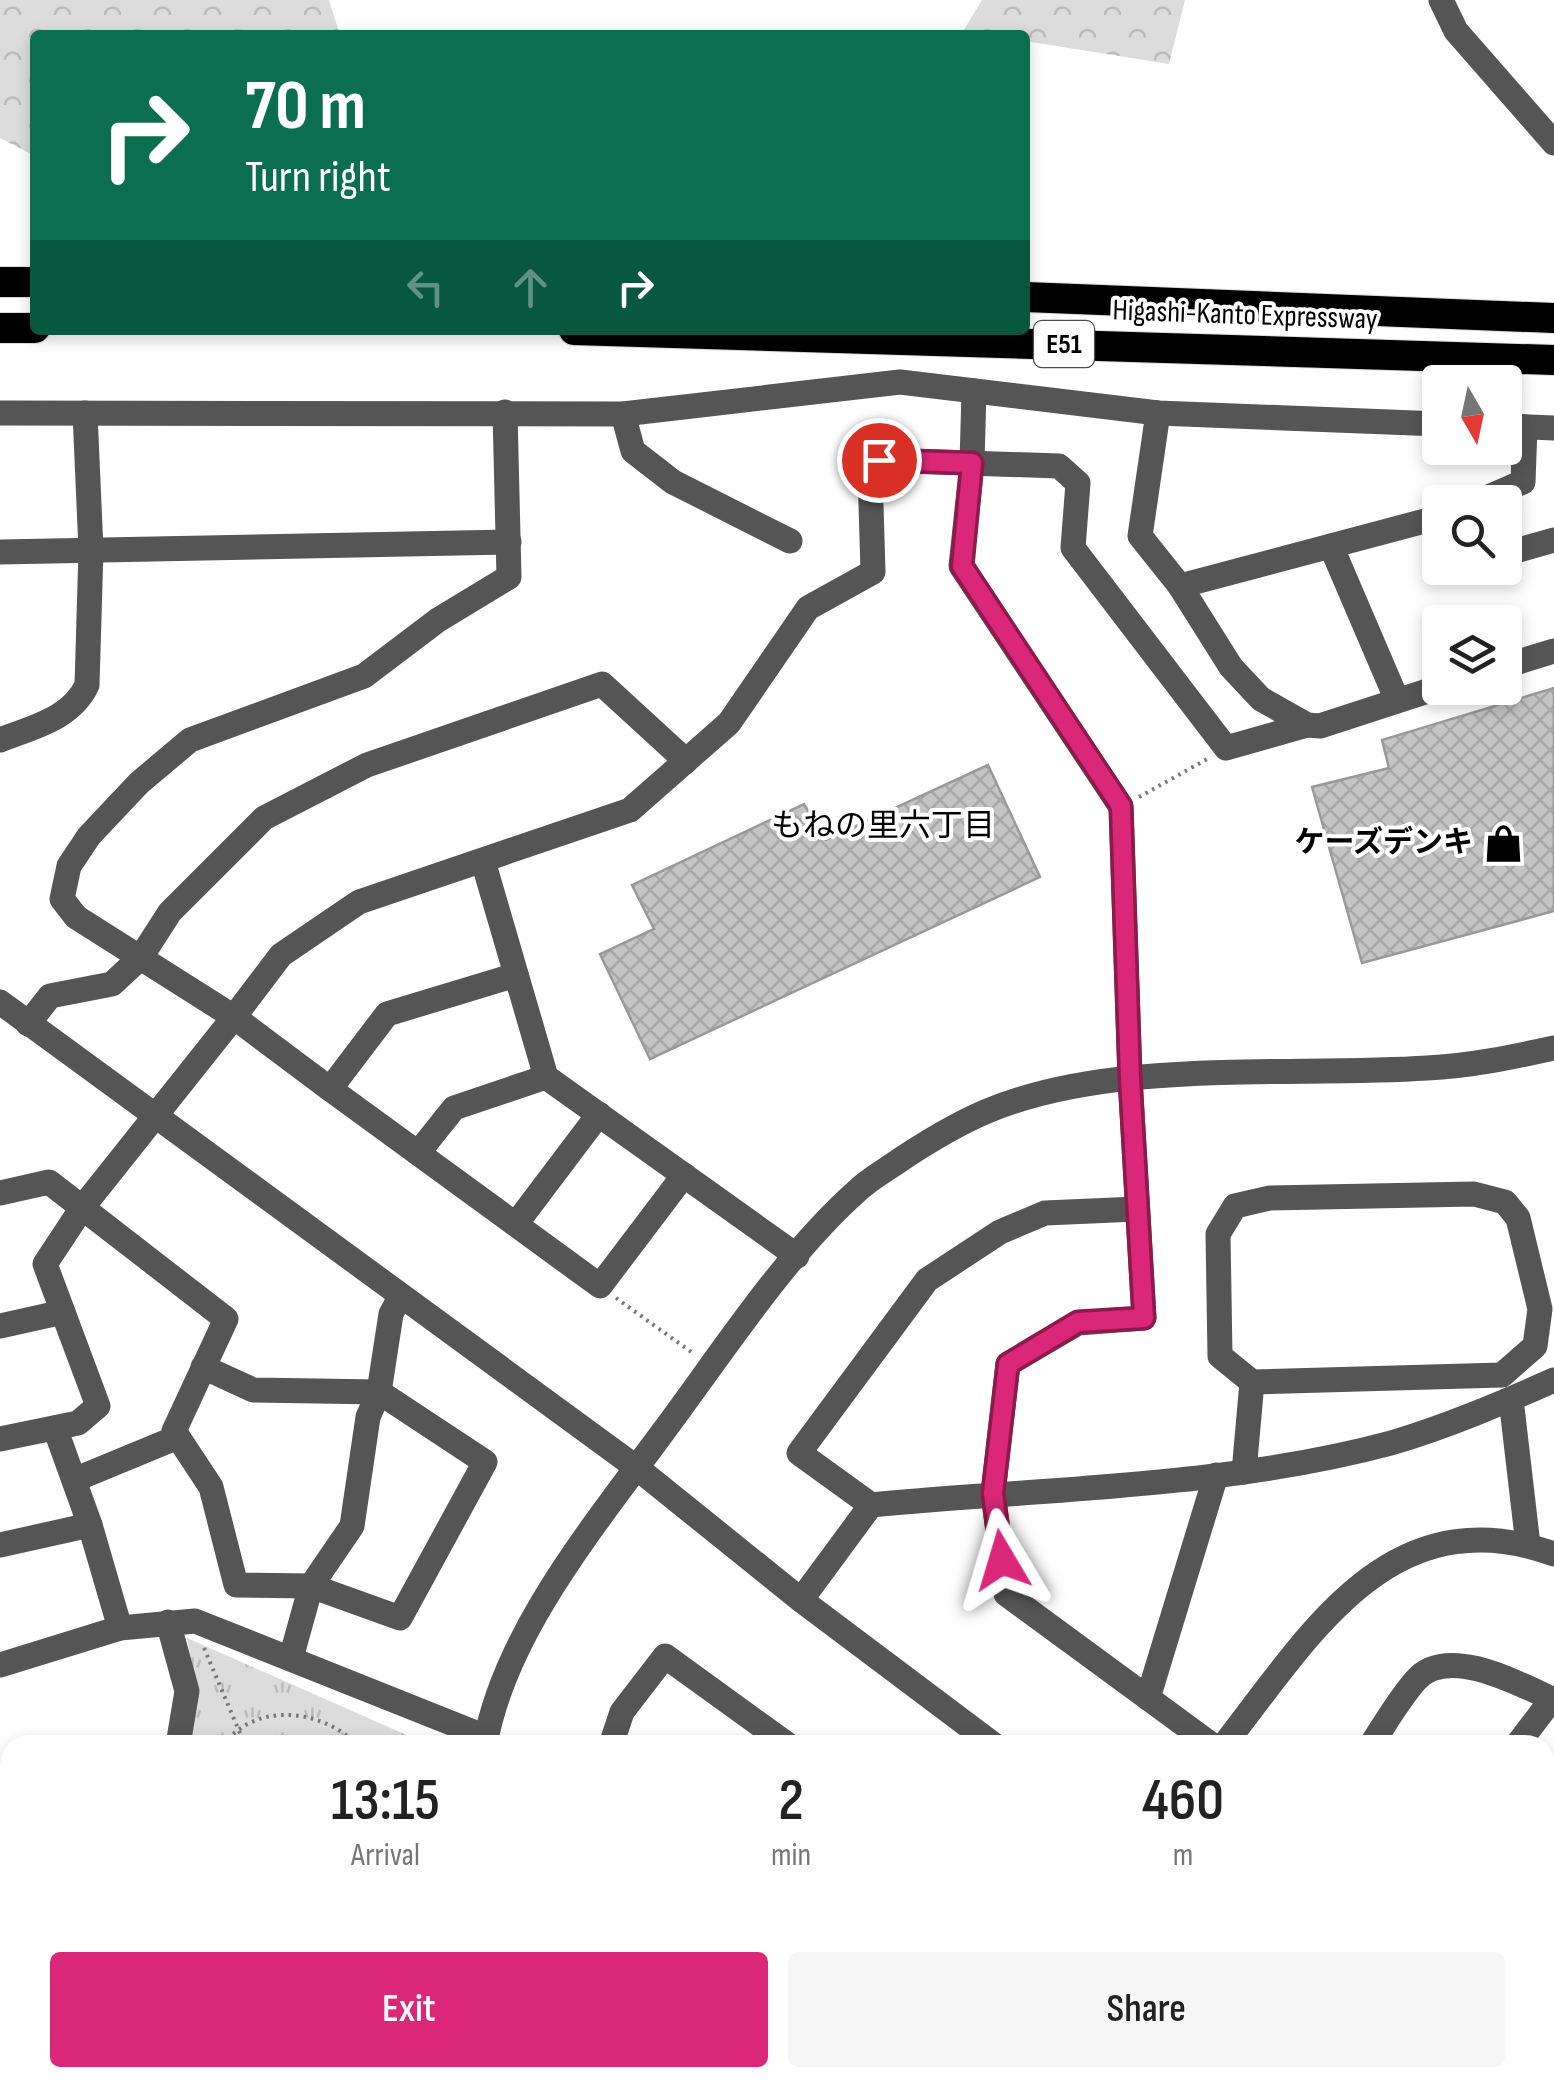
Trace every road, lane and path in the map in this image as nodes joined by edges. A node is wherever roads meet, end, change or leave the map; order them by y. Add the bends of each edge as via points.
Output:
1 (1442, 0) edge
2 (1554, 143) edge
3 (0, 282) edge
4 (30, 282) edge
5 (1030, 297) edge
6 (1554, 318) edge
7 (0, 328) edge
8 (30, 328) edge
9 (737, 335) edge
10 (1554, 360) edge
11 (974, 391) junction
12 (505, 412) junction
13 (0, 413) edge
14 (84, 413) junction
15 (1158, 413) junction
16 (623, 414) junction
17 (1422, 423) edge
18 (1522, 426) edge
19 (1554, 428) edge
20 (972, 463) junction
21 (1422, 521) edge
22 (1554, 540) edge
23 (790, 541) dead end
24 (509, 542) junction
25 (1331, 546) junction
26 (1522, 549) edge
27 (91, 550) junction
28 (0, 552) edge
29 (1180, 586) junction
30 (1554, 651) edge
31 (1522, 661) edge
32 (1422, 692) edge
33 (1397, 700) junction
34 (1307, 725) junction
35 (0, 740) edge
36 (1226, 748) junction
37 (686, 761) junction
38 (1121, 806) junction
39 (482, 861) junction
40 (141, 957) junction
41 (516, 975) junction
42 (0, 1002) edge
43 (234, 1017) junction
44 (28, 1024) junction
45 (1554, 1048) edge
46 (546, 1077) junction
47 (1130, 1078) junction
48 (330, 1088) junction
49 (157, 1114) junction
50 (599, 1114) junction
51 (418, 1153) junction
52 (684, 1175) junction
53 (0, 1193) edge
54 (82, 1208) junction
55 (1138, 1208) junction
56 (516, 1224) junction
57 (796, 1256) junction
58 (600, 1286) junction
59 (400, 1297) junction
60 (63, 1312) junction
61 (0, 1326) edge
62 (203, 1367) junction
63 (712, 1367) junction
64 (1554, 1380) edge
65 (1252, 1382) junction
66 (379, 1392) junction
67 (1511, 1399) junction
68 (54, 1428) junction
69 (178, 1437) junction
70 (0, 1438) edge
71 (637, 1468) junction
72 (1244, 1472) junction
73 (1216, 1475) junction
74 (74, 1480) junction
75 (993, 1493) junction
76 (871, 1505) junction
77 (90, 1525) junction
78 (1528, 1544) junction
79 (0, 1545) edge
80 (1554, 1554) edge
81 (311, 1586) junction
82 (801, 1600) junction
83 (168, 1622) junction
84 (120, 1628) junction
85 (196, 1636) dead end
86 (291, 1658) junction
87 (0, 1665) edge
88 (1148, 1698) junction
89 (1553, 1700) edge
90 (238, 1730) junction
91 (180, 1735) edge
92 (233, 1735) edge
93 (240, 1735) edge
94 (343, 1735) edge
95 (472, 1735) edge
96 (488, 1735) edge
97 (615, 1735) edge
98 (755, 1735) edge
99 (981, 1735) edge
100 (1198, 1735) edge
101 (1232, 1735) edge
102 (1378, 1735) edge
103 (1525, 1735) edge

1 - 2 street via 1456,30
3 - 4 highway
5 - 6 highway, Higashi-Kanto Expressway / E51
7 - 8 highway
9 - 10 highway, Higashi-Kanto Expressway / E51
11 - 15 street
11 - 16 street via 900,382
11 - 20 street
12 - 14 street
12 - 16 street
12 - 24 street
13 - 14 street
14 - 27 street
15 - 17 street
15 - 29 street via 1140,536
16 - 23 street via 633,451 673,482
18 - 19 street
20 - 36 street via 1058,466 1078,483 1073,548
20 - 37 street via 879,460 870,471 873,572 808,608 729,723
20 - 38 street via 962,566
21 - 25 street
22 - 26 street
24 - 27 street
24 - 40 street via 509,578 364,676 190,740 89,836 69,866 62,899 76,917
25 - 29 street
25 - 33 street
27 - 28 street
27 - 35 street via 80,699 67,712
29 - 34 street via 1231,667 1262,699
30 - 31 street
32 - 33 street
33 - 34 street
34 - 36 street
36 - 38 path
37 - 39 street via 630,810
37 - 40 street via 602,684 367,765 264,818 170,912
38 - 47 street
39 - 41 street
39 - 43 street via 359,902 281,955
40 - 43 street
40 - 44 street via 112,984 50,996
41 - 46 street
41 - 48 street via 387,1014
42 - 44 street
43 - 48 street
43 - 49 street
44 - 49 street
45 - 47 street via 1432,1068
46 - 50 street
46 - 51 street via 454,1108
47 - 55 street
47 - 57 street via 988,1111 930,1140 858,1188
48 - 51 street
49 - 54 street
49 - 59 street
50 - 52 street
50 - 56 street
51 - 56 street
52 - 57 street
52 - 58 street
53 - 54 street via 49,1182
54 - 60 street via 45,1264
54 - 62 street via 226,1318
55 - 75 street via 1144,1318 1078,1322 1008,1364
55 - 76 street via 1045,1213 1000,1232 927,1280 800,1453
56 - 58 street
57 - 63 street
58 - 63 path
59 - 66 street via 391,1314
59 - 71 street
60 - 61 street
60 - 68 street via 98,1406 78,1423
62 - 66 street via 253,1390
62 - 69 street via 174,1431
63 - 71 street
64 - 67 street
65 - 65 street via 1220,1356 1218,1234 1235,1206 1270,1198 1474,1194 1505,1202 1518,1218 1540,1309 1536,1346 1502,1375
65 - 72 street
66 - 81 street via 368,1417 352,1526
66 - 81 street via 484,1462 400,1618
67 - 72 street via 1392,1442
67 - 78 street
68 - 70 street
68 - 74 street
69 - 74 street
69 - 81 street via 211,1487 236,1585
71 - 82 street
71 - 96 street via 542,1602
72 - 73 street
73 - 75 street
73 - 88 street
74 - 77 street
75 - 76 street
75 - 88 street via 1006,1594
76 - 82 street
77 - 79 street
77 - 84 street
78 - 80 street
78 - 101 street via 1463,1541 1432,1547 1361,1582 1316,1627
81 - 86 street
82 - 99 street
83 - 84 street
83 - 86 street via 195,1621
83 - 91 street via 187,1691
84 - 87 street
85 - 90 path
86 - 95 street
88 - 100 street
89 - 102 street via 1476,1666 1431,1668
89 - 103 street
90 - 92 path
90 - 93 path
90 - 94 path via 290,1714 315,1717
97 - 98 street via 626,1705 665,1656

